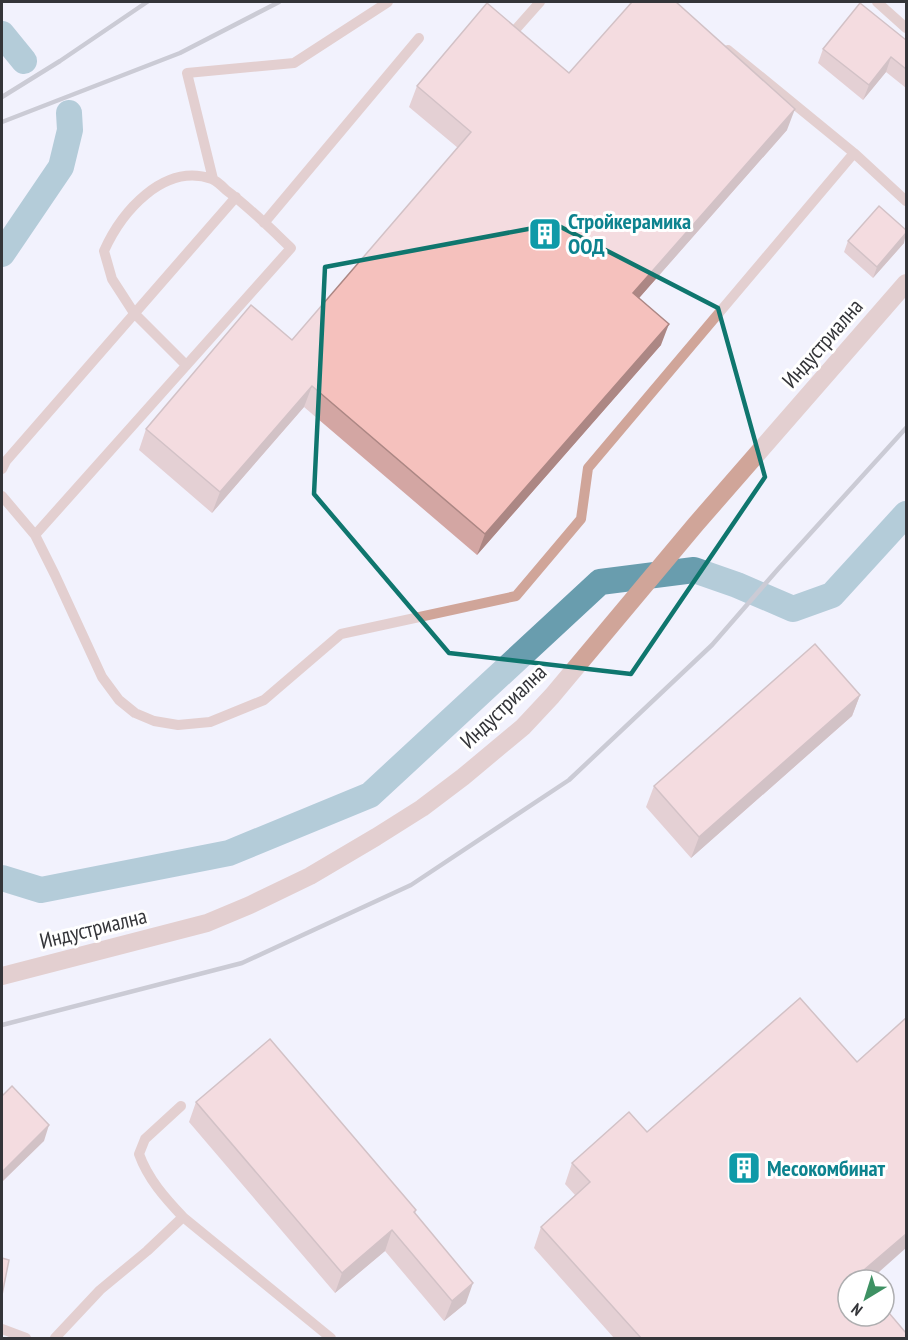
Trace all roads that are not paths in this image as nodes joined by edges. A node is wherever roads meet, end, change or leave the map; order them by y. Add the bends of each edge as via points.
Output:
1 (388, 2) edge
2 (540, 2) edge
3 (877, 2) edge
4 (906, 28) edge
5 (516, 29) edge
6 (420, 38) dead end
7 (716, 39) edge
8 (854, 153) junction
9 (213, 179) junction
10 (236, 197) junction
11 (906, 201) edge
12 (264, 223) junction
13 (906, 283) edge
14 (135, 314) junction
15 (186, 365) junction
16 (2, 469) edge
17 (2, 496) edge
18 (35, 536) junction
19 (2, 976) edge
20 (181, 1106) dead end
21 (183, 1217) junction
22 (2, 1329) edge
23 (26, 1338) edge
24 (55, 1338) edge
25 (331, 1338) edge

1 - 9 lane via 294,63 187,73
2 - 5 lane
3 - 4 lane
6 - 12 lane
7 - 8 lane
8 - 11 lane
8 - 18 lane via 588,468 581,519 516,596 341,634 264,700 210,722 178,725 135,713 119,700 102,677
9 - 10 lane
9 - 14 lane via 173,178 155,187 113,231 104,251 112,279
10 - 12 lane
10 - 14 lane
12 - 15 lane via 291,248
13 - 19 street, Индустриална via 552,696 516,733 422,808 310,876 207,923
14 - 15 lane
14 - 16 lane
15 - 18 lane
17 - 18 lane
20 - 21 lane via 145,1139 139,1154 156,1186
21 - 24 lane via 100,1290
21 - 25 lane
22 - 23 lane

